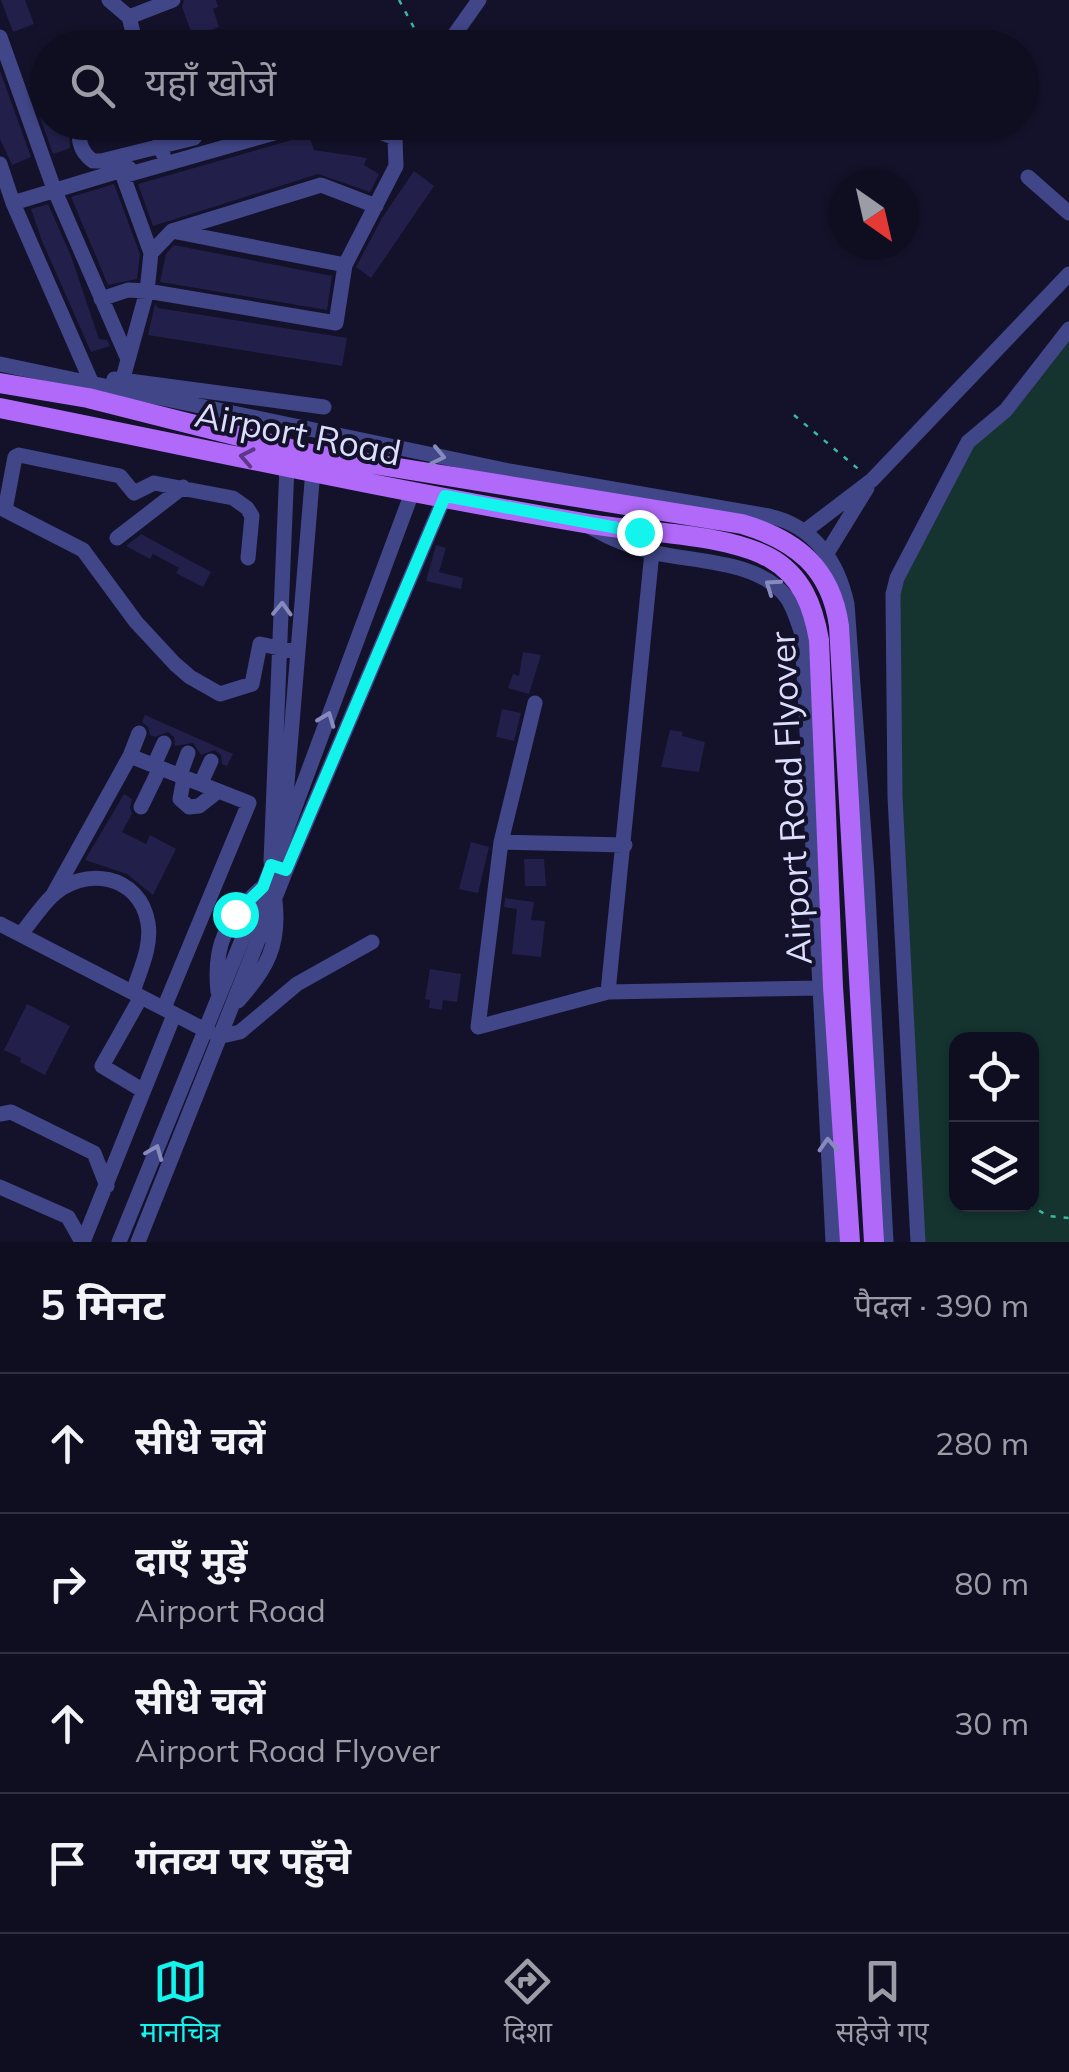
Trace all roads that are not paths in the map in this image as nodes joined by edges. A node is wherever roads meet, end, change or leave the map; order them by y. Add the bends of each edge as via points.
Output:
1 (109, 0) edge
2 (173, 0) edge
3 (478, 0) edge
4 (128, 17) junction
5 (132, 30) edge
6 (457, 30) edge
7 (0, 37) edge
8 (30, 121) edge
9 (37, 140) edge
10 (79, 140) edge
11 (160, 140) edge
12 (189, 140) edge
13 (214, 140) edge
14 (250, 140) edge
15 (395, 140) edge
16 (162, 152) junction
17 (0, 164) edge
18 (1028, 177) dead end
19 (54, 189) junction
20 (14, 203) junction
21 (376, 206) junction
22 (1069, 213) edge
23 (172, 231) junction
24 (150, 253) junction
25 (345, 265) junction
26 (1069, 274) edge
27 (147, 291) junction
28 (101, 298) junction
29 (1069, 330) edge
30 (127, 357) junction
31 (0, 368) edge
32 (122, 378) junction
33 (84, 389) junction
34 (324, 407) dead end
35 (0, 408) edge
36 (287, 465) junction
37 (313, 470) junction
38 (872, 480) junction
39 (183, 486) junction
40 (413, 490) junction
41 (445, 496) junction
42 (583, 523) junction
43 (805, 531) junction
44 (117, 538) dead end
45 (652, 552) junction
46 (248, 558) dead end
47 (822, 562) junction
48 (290, 650) junction
49 (535, 702) dead end
50 (138, 733) dead end
51 (164, 743) dead end
52 (188, 753) dead end
53 (130, 756) junction
54 (212, 761) dead end
55 (157, 766) junction
56 (182, 776) junction
57 (201, 783) junction
58 (218, 791) junction
59 (141, 806) dead end
60 (290, 842) junction
61 (501, 842) junction
62 (625, 844) junction
63 (279, 868) junction
64 (269, 892) junction
65 (53, 894) junction
66 (10, 929) edge
67 (372, 942) dead end
68 (0, 944) edge
69 (821, 988) junction
70 (608, 992) junction
71 (137, 994) junction
72 (169, 1012) junction
73 (204, 1030) junction
74 (221, 1037) junction
75 (142, 1090) junction
76 (0, 1114) edge
77 (123, 1144) junction
78 (94, 1153) junction
79 (106, 1186) junction
80 (0, 1187) edge
81 (97, 1208) junction
82 (68, 1217) junction
83 (82, 1242) edge
84 (119, 1242) edge
85 (138, 1242) edge
86 (833, 1242) edge
87 (850, 1242) edge
88 (874, 1242) edge
89 (886, 1242) edge
90 (918, 1242) edge

1 - 4 street
2 - 4 street
3 - 6 street
4 - 5 street
7 - 8 street
9 - 19 street
10 - 16 street via 94,161
11 - 16 street
12 - 16 street
13 - 16 street
14 - 24 street via 123,176
15 - 21 street via 396,166
16 - 19 street
17 - 20 street
18 - 22 street
19 - 20 street
19 - 28 street
20 - 33 street
21 - 23 street via 321,186
21 - 25 street
23 - 24 street
23 - 25 street
24 - 27 street
25 - 27 street via 336,324
26 - 38 street
27 - 28 street
27 - 30 street
28 - 30 street
29 - 90 street via 1006,410 968,442 893,594
30 - 32 street
31 - 33 main road
32 - 33 street
32 - 34 street
33 -> 43 street via 769,516
33 - 47 main road via 306,452 742,524
36 -> 35 main road, Airport Road
36 - 37 main road, Airport Road
48 -> 36 street
37 - 40 main road, Airport Road
37 - 48 street
38 - 43 street
38 - 47 street
39 - 44 street
39 - 46 street via 228,496 250,510
39 - 48 street via 154,482 134,493 120,476 18,455 5,509 82,550 136,622 182,671 217,694 252,685 260,644
40 - 41 main road, Airport Road
60 -> 40 street
41 - 42 main road, Airport Road
41 - 60 street
42 - 45 street
42 - 87 main road, Airport Road Flyover via 747,548 791,574 814,614
43 - 47 street
45 - 62 street
69 -> 45 street via 802,634 791,604 773,582 739,568
47 - 88 main road via 838,626
47 - 89 street via 843,585 847,604
48 - 60 street
48 - 63 street via 269,839
49 - 61 street
50 - 53 street
51 - 55 street
52 - 56 street
53 - 55 street
53 - 65 street
54 - 57 street
55 - 56 street
55 - 59 street
56 - 57 street
56 - 58 street via 180,799 189,807
57 - 58 street
58 - 72 street via 248,804
60 - 63 street
61 - 62 street
61 - 70 street via 478,1027
62 - 70 street
63 - 64 street
64 - 73 street
64 - 74 street
65 - 66 street
65 - 71 street via 87,877 129,886 148,920
66 - 68 street
66 - 71 street
67 - 74 street via 296,984 240,1032
69 - 70 street
86 -> 69 street
71 - 72 street
71 - 75 street via 102,1066
72 - 73 street
72 - 75 street
73 - 74 street
84 -> 73 street
74 - 85 street
75 - 77 street
76 - 78 street via 11,1112
77 - 78 street
77 - 79 street
78 - 79 street
79 - 81 street
80 - 82 street
81 - 82 street
81 - 83 street
82 - 83 street

